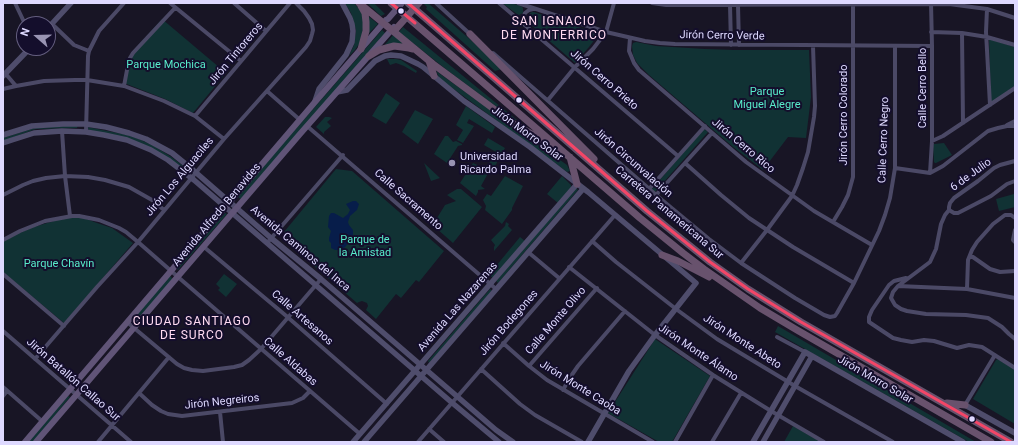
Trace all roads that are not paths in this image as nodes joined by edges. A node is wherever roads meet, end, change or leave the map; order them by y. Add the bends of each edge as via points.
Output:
1 (15, 3) edge
2 (71, 3) edge
3 (124, 3) edge
4 (170, 3) edge
5 (234, 3) edge
6 (290, 3) edge
7 (296, 3) edge
8 (342, 3) edge
9 (360, 3) edge
10 (391, 3) edge
11 (402, 3) edge
12 (408, 3) edge
13 (415, 3) edge
14 (419, 3) edge
15 (436, 3) edge
16 (499, 3) edge
17 (518, 3) edge
18 (614, 3) edge
19 (652, 3) edge
20 (931, 3) edge
21 (853, 4) edge
22 (730, 5) junction
23 (738, 5) junction
24 (175, 8) junction
25 (534, 9) junction
26 (987, 9) junction
27 (21, 16) edge
28 (1015, 18) edge
29 (56, 19) edge
30 (386, 21) junction
31 (524, 25) junction
32 (394, 29) junction
33 (56, 30) edge
34 (266, 31) junction
35 (606, 32) junction
36 (931, 32) junction
37 (962, 33) junction
38 (470, 34) junction
39 (987, 37) junction
40 (630, 38) junction
41 (731, 45) junction
42 (739, 45) junction
43 (1015, 45) edge
44 (813, 46) junction
45 (853, 46) junction
46 (895, 46) junction
47 (932, 46) junction
48 (361, 49) junction
49 (89, 51) junction
50 (417, 51) junction
51 (22, 56) edge
52 (369, 56) junction
53 (429, 60) junction
54 (241, 61) junction
55 (575, 67) junction
56 (4, 75) edge
57 (434, 76) junction
58 (87, 80) junction
59 (16, 86) junction
60 (124, 86) junction
61 (1015, 88) edge
62 (3, 89) edge
63 (267, 91) junction
64 (337, 92) junction
65 (548, 100) junction
66 (315, 102) junction
67 (990, 105) junction
68 (195, 116) junction
69 (300, 120) junction
70 (1015, 121) edge
71 (86, 124) junction
72 (963, 124) junction
73 (308, 126) junction
74 (705, 126) junction
75 (1007, 126) junction
76 (1015, 126) edge
77 (62, 131) junction
78 (86, 132) junction
79 (712, 133) junction
80 (3, 135) edge
81 (224, 139) junction
82 (932, 141) junction
83 (3, 144) edge
84 (563, 151) junction
85 (342, 156) junction
86 (678, 156) junction
87 (570, 157) junction
88 (1015, 161) edge
89 (685, 163) junction
90 (895, 168) junction
91 (196, 172) junction
92 (930, 173) junction
93 (65, 176) junction
94 (191, 177) junction
95 (1015, 181) edge
96 (617, 184) junction
97 (580, 186) junction
98 (649, 189) junction
99 (3, 195) edge
100 (656, 195) junction
101 (792, 196) junction
102 (230, 202) junction
103 (226, 208) junction
104 (236, 208) junction
105 (164, 210) junction
106 (949, 210) junction
107 (232, 213) junction
108 (615, 215) junction
109 (70, 216) junction
110 (1015, 218) edge
111 (833, 222) junction
112 (767, 230) junction
113 (1015, 230) edge
114 (271, 238) junction
115 (3, 240) edge
116 (592, 241) junction
117 (138, 242) junction
118 (1015, 242) edge
119 (267, 243) junction
120 (872, 245) junction
121 (204, 247) junction
122 (528, 252) junction
123 (662, 255) junction
124 (970, 255) junction
125 (741, 263) junction
126 (569, 267) junction
127 (1015, 271) edge
128 (171, 272) junction
129 (3, 274) edge
130 (178, 277) junction
131 (910, 277) junction
132 (559, 278) junction
133 (321, 279) junction
134 (854, 283) junction
135 (490, 284) junction
136 (316, 285) junction
137 (726, 286) junction
138 (898, 286) junction
139 (597, 288) junction
140 (496, 289) junction
141 (967, 289) junction
142 (1015, 298) edge
143 (676, 309) junction
144 (625, 311) junction
145 (288, 317) junction
146 (833, 317) joint
147 (127, 322) junction
148 (64, 326) junction
149 (134, 328) junction
150 (3, 331) edge
151 (655, 335) junction
152 (777, 337) dead end
153 (1015, 338) edge
154 (503, 343) junction
155 (261, 349) junction
156 (805, 352) junction
157 (995, 355) junction
158 (812, 356) junction
159 (169, 357) junction
160 (35, 359) junction
161 (420, 365) junction
162 (529, 366) junction
163 (1015, 368) edge
164 (481, 369) junction
165 (426, 370) junction
166 (415, 371) junction
167 (713, 375) junction
168 (421, 376) junction
169 (787, 382) junction
170 (795, 386) junction
171 (3, 387) edge
172 (70, 389) junction
173 (563, 390) junction
174 (7, 391) junction
175 (310, 391) junction
176 (139, 393) junction
177 (741, 393) junction
178 (76, 395) junction
179 (3, 396) edge
180 (458, 396) junction
181 (452, 403) junction
182 (942, 403) junction
183 (387, 404) junction
184 (965, 405) junction
185 (771, 411) junction
186 (220, 412) junction
187 (604, 414) junction
188 (778, 416) junction
189 (43, 422) junction
190 (112, 426) junction
191 (429, 429) junction
192 (1015, 433) edge
193 (360, 434) junction
194 (960, 441) edge
195 (25, 442) edge
196 (36, 442) edge
197 (98, 442) edge
198 (131, 442) edge
199 (223, 442) edge
200 (353, 442) edge
201 (364, 442) edge
202 (418, 442) edge
203 (444, 442) edge
204 (499, 442) edge
205 (513, 442) edge
206 (582, 442) edge
207 (588, 442) edge
208 (653, 442) edge
209 (675, 442) edge
210 (712, 442) edge
211 (753, 442) edge
212 (763, 442) edge
213 (824, 442) edge
214 (893, 442) edge
215 (991, 442) edge
216 (1011, 442) edge

1 - 27 street
2 - 29 street
3 - 49 street via 99,31
4 - 24 street
5 - 34 street
6 - 34 street, Jirón Tintoreros
7 - 63 street, Jirón Los Alguaciles via 312,24 310,41
8 - 66 street via 352,24 352,42 346,55 319,89
9 - 30 highway
9 - 48 highway via 366,22
10 - 84 highway, Carretera Panamericana Sur
11 - 30 main road, Avenida Alfredo Benavides, bridge
12 - 96 highway, Carretera Panamericana Sur
13 - 32 main road, Avenida Alfredo Benavides, bridge
14 - 32 highway, bridge
15 - 38 street, Jirón Circunvalación
16 - 31 street, Jirón Cerro Prieto
17 - 25 street, Jirón Cerro Verde
18 - 35 street
19 - 22 street
20 - 21 street
20 - 26 street
20 - 36 street, Calle Cerro Bello
21 - 23 street
21 - 45 street, Jirón Cerro Colorado
22 - 23 street
22 - 41 street
23 - 42 street
24 - 54 street
24 - 60 street via 130,58
25 - 31 street via 525,13
25 - 35 street, Jirón Cerro Verde
26 - 28 street
26 - 39 street
30 - 32 highway
30 - 48 main road, Avenida Alfredo Benavides
31 - 55 street, Jirón Cerro Prieto
32 - 50 highway
32 - 52 main road, Avenida Alfredo Benavides
33 - 49 street
34 - 54 street, Jirón Tintoreros
35 - 40 street, Jirón Cerro Verde
35 - 55 street
36 - 37 street
36 - 47 street, Calle Cerro Bello
37 - 39 street
37 - 72 street
38 - 65 street, Jirón Circunvalación
38 - 96 highway
39 - 43 street
39 - 67 street
40 - 41 street, Jirón Cerro Verde via 675,44
40 - 74 street, Jirón Cerro Rico via 629,52 639,70
41 - 42 street, Jirón Cerro Verde
42 - 44 street, Jirón Cerro Verde
44 - 45 street, Jirón Cerro Verde
44 - 101 street via 815,106 812,128 808,152
45 - 46 street, Jirón Cerro Verde
45 - 111 street, Jirón Cerro Colorado via 853,177 848,195
46 - 47 street, Jirón Cerro Verde
46 - 90 street, Calle Cerro Negro
47 - 82 street, Calle Cerro Bello
48 - 66 main road, Avenida Alfredo Benavides
49 - 58 street
50 - 52 highway via 394,46
50 - 53 highway
51 - 56 street
52 - 64 main road, Avenida Alfredo Benavides
53 - 57 highway
53 - 84 highway via 514,124
54 - 68 street, Jirón Tintoreros
55 - 65 street
55 - 86 street, Jirón Cerro Prieto
56 - 59 street
57 - 64 street, Jirón Morro Solar via 408,59 390,55 375,61 347,90
57 - 97 street, Jirón Morro Solar
58 - 59 street via 44,81
58 - 60 street
58 - 71 street
59 - 62 street
60 - 68 street
61 - 67 street
63 - 69 street
63 - 81 street, Jirón Los Alguaciles
64 - 73 main road, Avenida Alfredo Benavides
65 - 98 street, Jirón Circunvalación
66 - 69 main road, Avenida Alfredo Benavides
67 - 72 street
68 - 81 street
69 - 102 main road, Avenida Alfredo Benavides
70 - 75 street
71 - 78 street
71 - 80 street, Avenida Caminos del Inca via 32,126
71 - 91 street, Avenida Caminos del Inca via 146,139 172,153
72 - 82 street
73 - 85 street, Calle Sacramento
73 - 104 main road, Avenida Alfredo Benavides
74 - 79 street, Jirón Cerro Rico
74 - 86 street
75 - 76 street
75 - 92 street via 988,132
77 - 78 street, Avenida Caminos del Inca
77 - 83 street, Avenida Caminos del Inca via 34,133
77 - 93 street
78 - 94 street, Avenida Caminos del Inca via 127,140 168,160
79 - 89 street
79 - 101 street, Jirón Cerro Rico
81 - 91 street, Jirón Los Alguaciles
82 - 92 street, Calle Cerro Bello
84 - 87 highway, Carretera Panamericana Sur
85 - 114 street
85 - 135 street, Calle Sacramento
86 - 98 street
87 - 97 highway
87 - 137 highway, Carretera Panamericana Sur via 664,238
88 - 106 street, 6 de Julio via 994,168 954,198
89 - 100 street
89 - 112 street via 749,218
90 - 92 street
90 - 120 street, Calle Cerro Negro via 885,215
91 - 94 street, Jirón Los Alguaciles
91 - 102 street, Avenida Caminos del Inca
93 - 99 street via 33,181
93 - 105 street via 88,177 118,183 146,196
93 - 109 street
94 - 103 street, Avenida Caminos del Inca
94 - 105 street, Jirón Los Alguaciles
95 - 106 street via 958,213
96 - 182 highway, Carretera Panamericana Sur via 689,246 748,289
97 - 108 street, Jirón Morro Solar
97 - 122 street, Avenida Las Nazarenas
97 - 135 street, Avenida Las Nazarenas
98 - 100 street, Jirón Circunvalación
100 - 125 street, Jirón Circunvalación
101 - 111 street, Jirón Cerro Rico
101 - 112 street
102 - 103 main road, Avenida Alfredo Benavides
102 - 104 street, Avenida Caminos del Inca
103 - 107 street, Avenida Caminos del Inca
103 - 128 main road, Avenida Alfredo Benavides
104 - 107 main road, Avenida Alfredo Benavides
104 - 114 street, Avenida Caminos del Inca
105 - 117 street, Jirón Los Alguaciles
106 - 131 street, 6 de Julio via 941,224 936,249 930,262
107 - 119 street, Avenida Caminos del Inca
107 - 121 main road, Avenida Alfredo Benavides
108 - 116 street, Jirón Bodegones
108 - 123 street, Jirón Morro Solar
109 - 115 street, Calle Aldabas via 33,225
109 - 117 street, Calle Aldabas via 109,224 126,232
110 - 124 street via 1005,215 993,224 977,242
111 - 120 street, Jirón Cerro Rico
112 - 125 street
112 - 134 street
113 - 118 street
114 - 119 street
114 - 133 street, Avenida Caminos del Inca
116 - 126 street, Jirón Bodegones
116 - 143 street, Jirón Monte Abeto
117 - 128 street, Calle Aldabas
117 - 148 street, Jirón Los Alguaciles
119 - 136 street, Avenida Caminos del Inca
120 - 134 street, Calle Cerro Negro
121 - 130 main road, Avenida Alfredo Benavides
121 - 145 street, Calle Artesanos
122 - 132 street
122 - 140 street, Avenida Las Nazarenas
123 - 137 highway
123 - 143 street, Jirón Morro Solar via 696,283
124 - 127 street via 990,270
124 - 141 street
125 - 146 street, Jirón Circunvalación via 795,298 824,315
126 - 132 street, Jirón Bodegones
126 - 139 street, Jirón Monte Álamo
128 - 130 street, Calle Aldabas
128 - 147 main road, Avenida Alfredo Benavides
129 - 148 street
130 - 149 main road, Avenida Alfredo Benavides
130 - 155 street, Calle Aldabas
131 - 138 street, 6 de Julio
131 - 157 street via 894,281 890,285 872,310 869,322 893,338 912,342 934,341 957,348 973,345
132 - 154 street, Jirón Bodegones
133 - 136 street
133 - 161 street, Avenida Caminos del Inca
134 - 146 street, Calle Cerro Negro
135 - 140 street, Calle Sacramento
135 - 161 street, Avenida Las Nazarenas
136 - 145 street
136 - 166 street, Avenida Caminos del Inca
137 - 215 highway, Carretera Panamericana Sur
138 - 141 street
138 - 153 street via 892,298 895,305 901,309 926,314 988,318
139 - 144 street, Jirón Monte Álamo
139 - 162 street, Calle Monte Olivo
140 - 165 street, Avenida Las Nazarenas
141 - 142 street
143 - 151 street
143 - 169 street, Jirón Monte Abeto via 717,339
144 - 151 street, Jirón Monte Álamo
144 - 173 street via 578,366
145 - 155 street
145 - 183 street, Calle Artesanos
147 - 149 street
147 - 172 main road, Avenida Alfredo Benavides
148 - 160 street, Jirón Los Alguaciles
149 - 159 street
149 - 178 main road, Avenida Alfredo Benavides
150 - 160 street, Jirón Batallón Callao Sur
151 - 167 street, Jirón Monte Álamo
151 - 187 street via 629,371
152 - 156 street, Jirón Morro Solar
154 - 162 street, Jirón Monte Caoba
154 - 164 street, Jirón Bodegones
155 - 159 street via 242,365 216,369 184,368
155 - 175 street, Calle Aldabas
156 - 158 street, Jirón Morro Solar
156 - 169 street
157 - 163 street
157 - 184 street
158 - 170 street
158 - 194 street, Jirón Morro Solar
159 - 176 street
160 - 172 street, Jirón Batallón Callao Sur
161 - 165 street, Avenida Caminos del Inca
161 - 166 street, Avenida Las Nazarenas
162 - 173 street, Jirón Monte Caoba
164 - 180 street, Jirón Bodegones
164 - 206 street via 525,408
165 - 168 street, Avenida Las Nazarenas
165 - 180 street, Avenida Caminos del Inca
166 - 168 street, Avenida Caminos del Inca
166 - 183 street, Avenida Las Nazarenas
167 - 177 street, Jirón Monte Álamo
167 - 209 street
168 - 181 street, Avenida Caminos del Inca
168 - 201 street, Avenida Las Nazarenas
169 - 170 street, Jirón Monte Abeto
169 - 185 street
170 - 188 street
170 - 214 street, Jirón Monte Abeto
171 - 174 street
172 - 178 street, Jirón Batallón Callao Sur
172 - 189 main road, Avenida Alfredo Benavides
173 - 187 street, Jirón Monte Caoba
174 - 179 street
174 - 189 street
175 - 186 street, Jirón Negreiros via 292,403
175 - 193 street, Calle Aldabas
176 - 186 street, Jirón Negreiros via 152,405 168,414 182,416
176 - 190 street
177 - 185 street, Jirón Monte Álamo
177 - 210 street
178 - 190 street, Jirón Batallón Callao Sur
178 - 196 main road, Avenida Alfredo Benavides
180 - 181 street, Jirón Bodegones
180 - 205 street, Avenida Caminos del Inca
181 - 191 street, Jirón Bodegones
181 - 204 street, Avenida Caminos del Inca
182 - 184 highway
182 - 216 highway, Carretera Panamericana Sur
183 - 193 street, Avenida Las Nazarenas
184 - 192 street
185 - 188 street, Jirón Monte Álamo
185 - 211 street
186 - 199 street
187 - 207 street
187 - 208 street, Jirón Monte Caoba
188 - 212 street
188 - 213 street, Jirón Monte Álamo
189 - 195 main road, Avenida Alfredo Benavides
190 - 197 street
190 - 198 street, Jirón Batallón Callao Sur
191 - 202 street, Jirón Bodegones
191 - 203 street
193 - 200 street, Avenida Las Nazarenas

